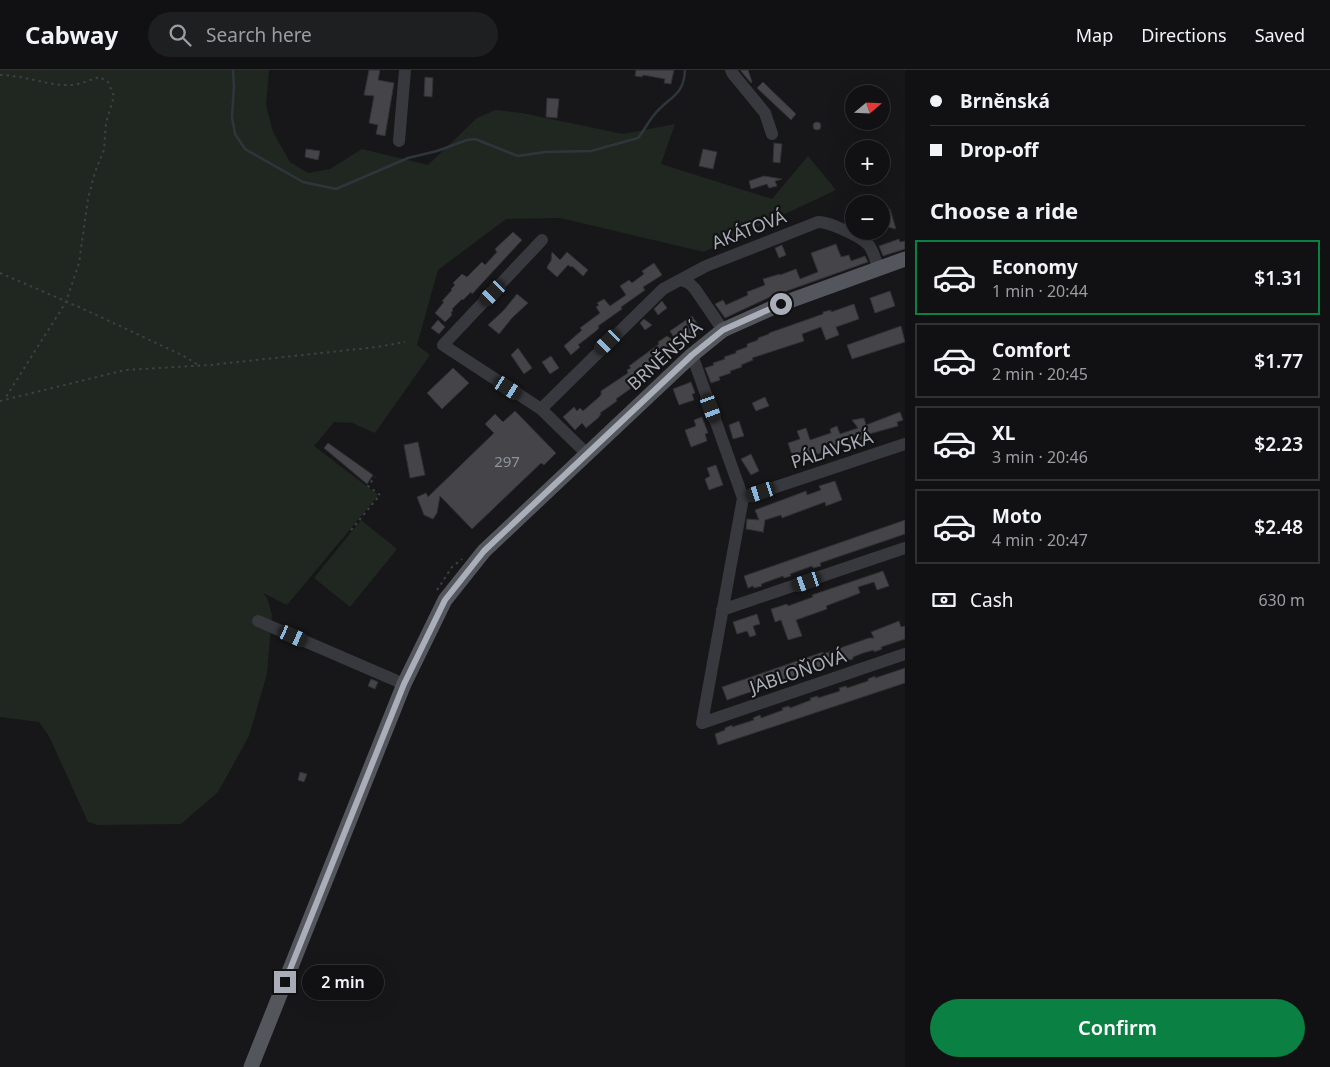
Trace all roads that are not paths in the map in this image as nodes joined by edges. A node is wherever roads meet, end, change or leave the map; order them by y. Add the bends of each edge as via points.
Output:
1 (405, 70) edge
2 (731, 70) edge
3 (772, 134) dead end
4 (399, 141) dead end
5 (542, 240) dead end
6 (905, 259) edge
7 (879, 269) junction
8 (681, 280) junction
9 (723, 330) junction
10 (692, 355) junction
11 (541, 409) junction
12 (905, 444) edge
13 (583, 458) junction
14 (743, 498) junction
15 (905, 548) edge
16 (722, 610) junction
17 (258, 621) dead end
18 (905, 654) edge
19 (404, 684) junction
20 (251, 1067) edge

1 - 4 street
2 - 3 street via 765,113
5 - 11 street via 443,345
6 - 7 main road, BRNĚNSKÁ
7 - 8 street, AKÁTOVÁ via 870,246 864,240 825,222 818,222 691,272
7 - 9 main road, BRNĚNSKÁ via 781,304
8 - 9 street via 695,289
8 - 11 street, AKÁTOVÁ via 663,289
9 - 10 main road, BRNĚNSKÁ
10 - 13 main road, BRNĚNSKÁ
10 - 14 street
11 - 13 street
12 - 14 street, PÁLAVSKÁ
13 - 19 main road, BRNĚNSKÁ via 484,551 445,600
14 - 16 street
15 - 16 street
16 - 18 street, JABLOŇOVÁ via 702,723
17 - 19 street
19 - 20 main road, BRNĚNSKÁ

